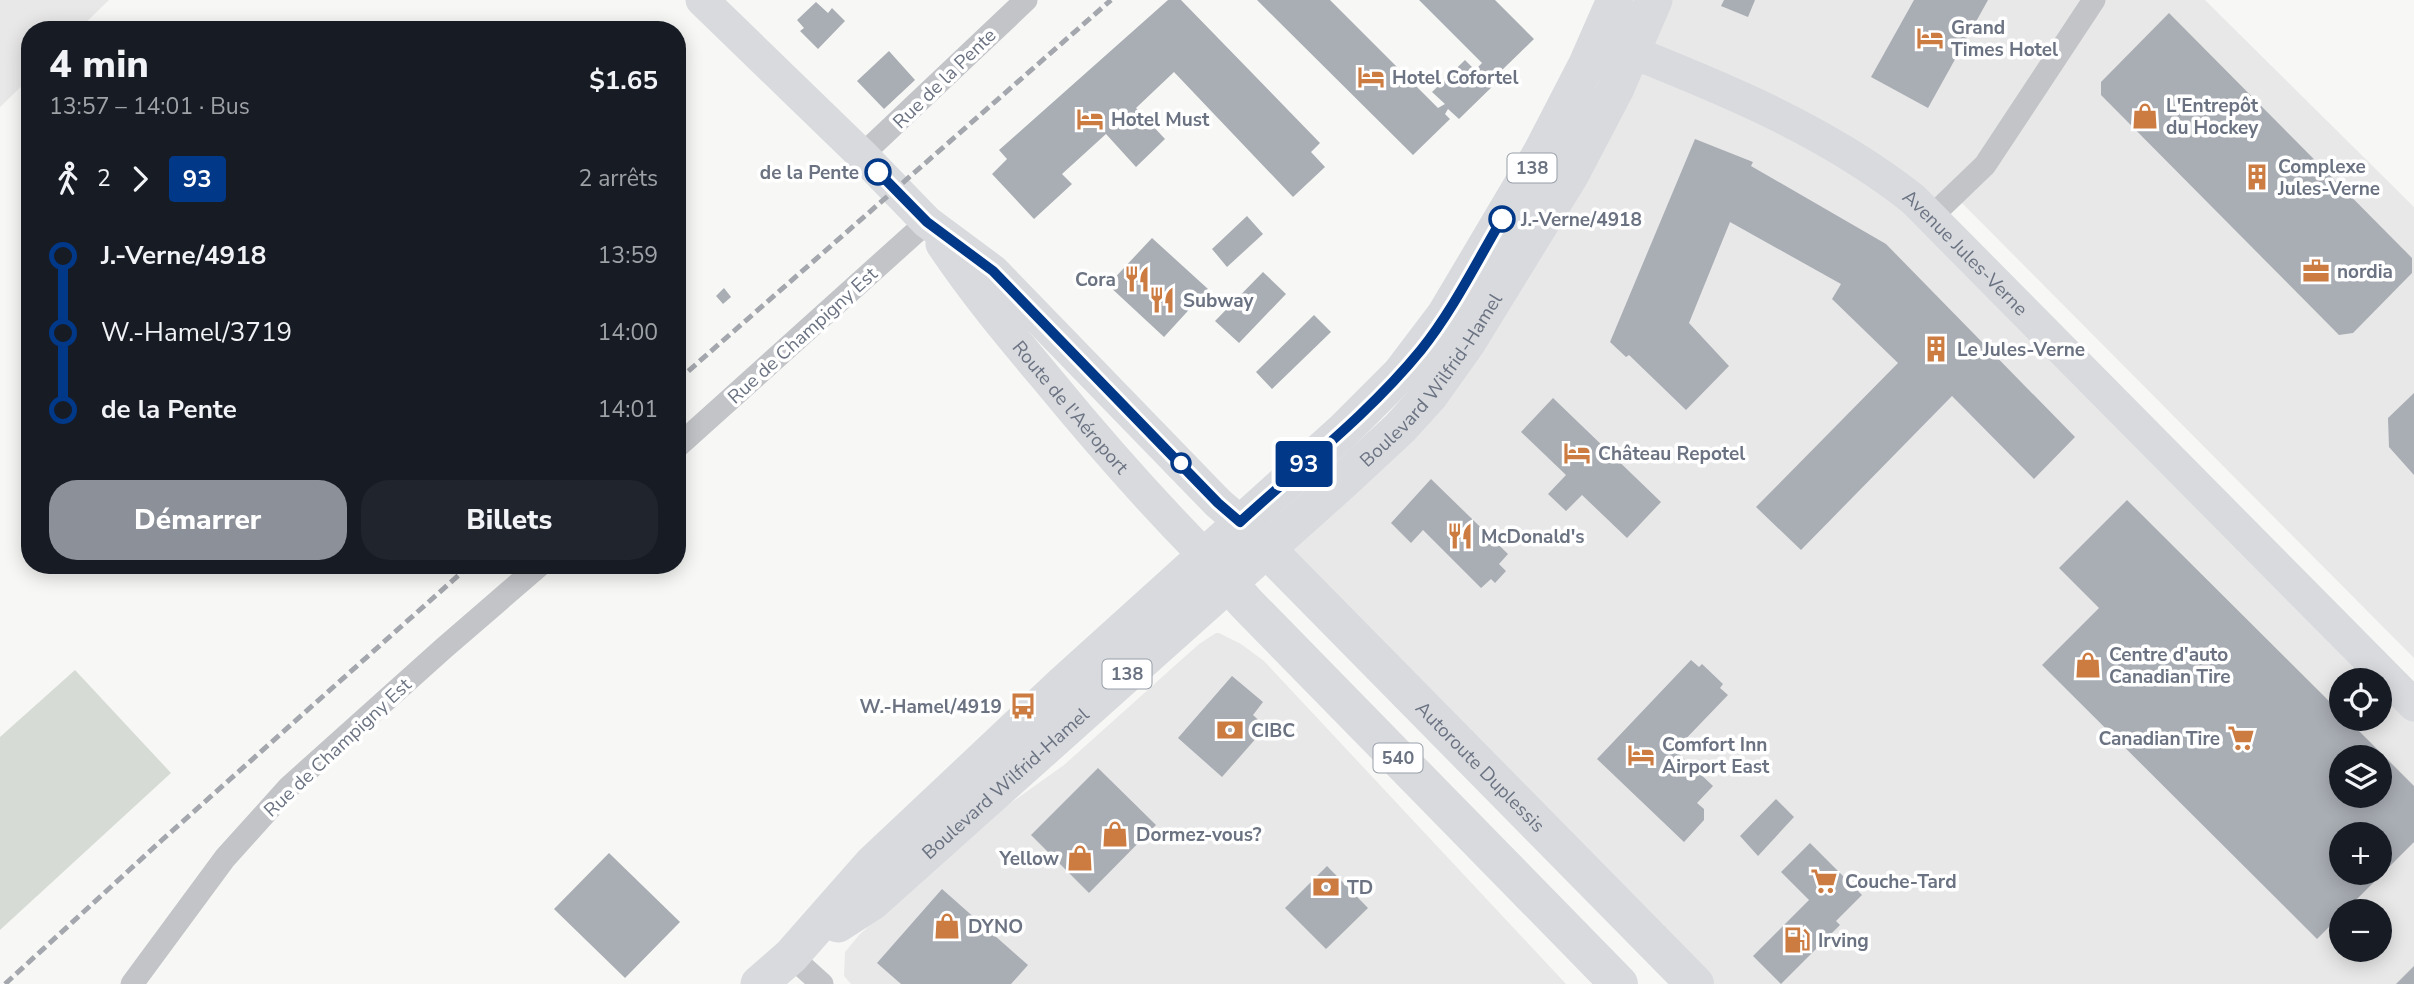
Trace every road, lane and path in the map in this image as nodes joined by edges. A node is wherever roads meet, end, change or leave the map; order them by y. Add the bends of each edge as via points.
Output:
1 (702, 0) edge
2 (1026, 0) edge
3 (1615, 0) edge
4 (1654, 0) edge
5 (2094, 0) edge
6 (1616, 45) junction
7 (862, 155) junction
8 (1931, 217) junction
9 (927, 222) junction
10 (686, 439) edge
11 (1240, 522) junction
12 (1267, 550) junction
13 (1204, 555) junction
14 (529, 574) edge
15 (1229, 584) junction
16 (2414, 705) edge
17 (791, 956) junction
18 (132, 984) edge
19 (759, 984) edge
20 (822, 984) edge
21 (1619, 984) edge
22 (1695, 984) edge

1 - 7 main road, Route de l'Aéroport
2 - 7 street, Rue de la Pente
3 - 6 main road, Boulevard Wilfrid-Hamel / 138
4 - 6 main road, Boulevard Wilfrid-Hamel
5 - 8 street via 1984,165
6 - 8 main road, Avenue Jules-Verne via 1815,133 1877,172
6 - 11 main road, Boulevard Wilfrid-Hamel / 138 via 1541,153 1433,334 1385,390
6 - 12 main road, Boulevard Wilfrid-Hamel / 138 via 1604,113 1572,174 1467,343 1400,428
7 - 9 main road, Route de l'Aéroport
8 - 16 main road, Avenue Jules-Verne
9 - 10 street, Rue de Champigny Est
9 - 11 main road, Route de l'Aéroport via 993,271
9 - 13 main road, Route de l'Aéroport via 998,321 1104,448
11 - 12 highway, Route de l'Aéroport / 540
11 - 13 main road, Boulevard Wilfrid-Hamel
12 - 15 main road, Boulevard Wilfrid-Hamel / 138
12 - 22 highway, Autoroute Duplessis / 540
13 - 15 highway, Route de l'Aéroport / 540
13 - 17 main road, Boulevard Wilfrid-Hamel via 872,864
14 - 18 street, Rue de Champigny Est via 289,787 225,858
15 - 17 main road, Boulevard Wilfrid-Hamel / 138 via 872,902
15 - 21 highway, 540
17 - 19 main road, Boulevard Wilfrid-Hamel / 138
17 - 20 street

